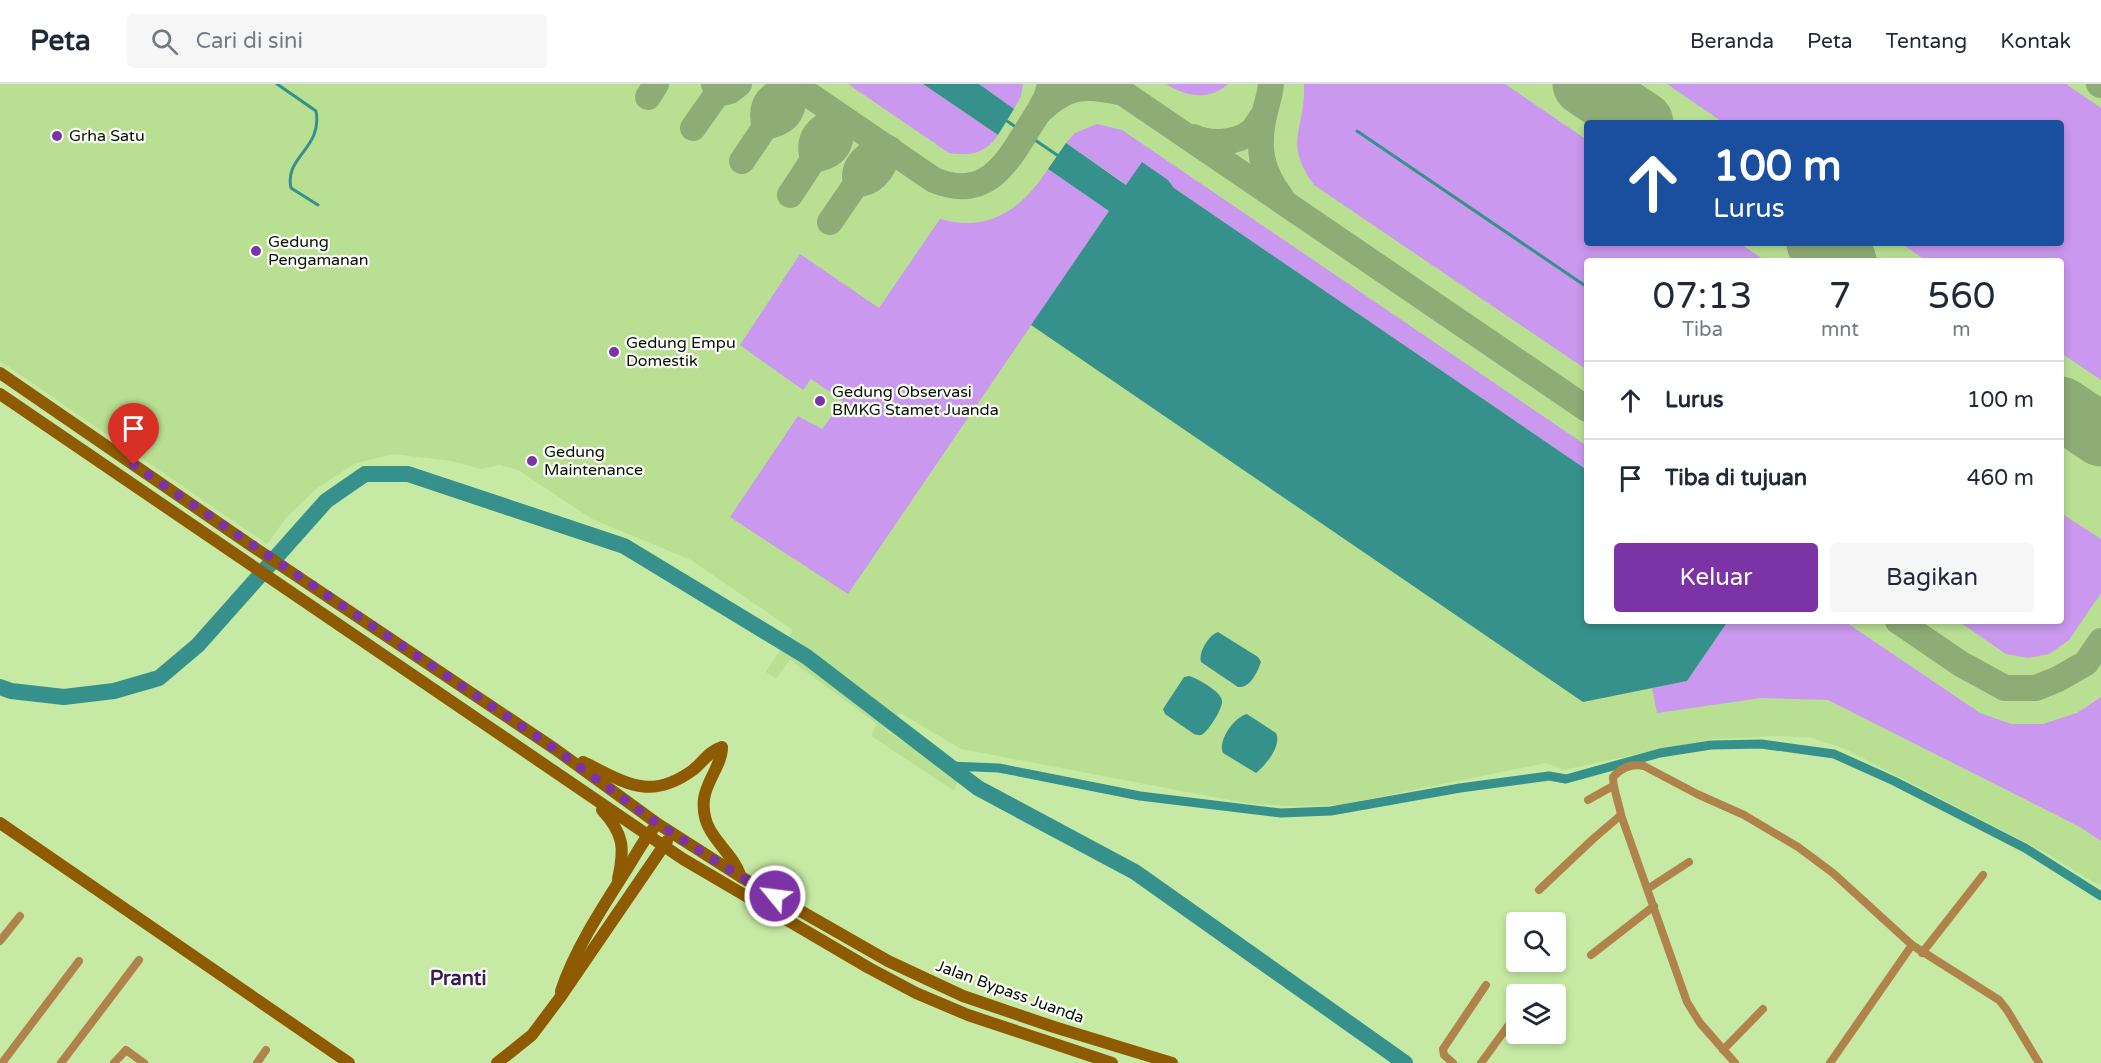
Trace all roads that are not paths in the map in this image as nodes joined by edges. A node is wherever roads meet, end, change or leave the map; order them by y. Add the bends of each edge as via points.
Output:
1 (0, 373) edge
2 (0, 394) edge
3 (555, 749) junction
4 (1613, 786) junction
5 (582, 791) junction
6 (1588, 800) dead end
7 (1621, 815) junction
8 (0, 823) edge
9 (658, 824) junction
10 (671, 833) junction
11 (647, 836) junction
12 (665, 847) junction
13 (1689, 862) dead end
14 (1983, 875) dead end
15 (741, 877) junction
16 (616, 886) junction
17 (1649, 888) junction
18 (1539, 890) dead end
19 (1654, 906) junction
20 (20, 916) dead end
21 (0, 941) edge
22 (1912, 945) junction
23 (1922, 953) junction
24 (1591, 955) dead end
25 (79, 960) dead end
26 (139, 960) dead end
27 (1486, 984) dead end
28 (559, 999) junction
29 (1763, 1009) dead end
30 (1506, 1029) edge
31 (266, 1050) dead end
32 (1722, 1050) junction
33 (1731, 1062) edge
34 (2, 1063) edge
35 (61, 1063) edge
36 (114, 1063) edge
37 (144, 1063) edge
38 (257, 1063) edge
39 (349, 1063) edge
40 (497, 1063) edge
41 (1112, 1063) edge
42 (1172, 1063) edge
43 (1453, 1063) edge
44 (1481, 1063) edge
45 (1830, 1063) edge
46 (2039, 1063) edge

1 - 3 main road
2 - 5 main road
3 - 9 main road, Jalan Bypass Juanda
3 - 15 main road via 626,783 648,788 684,775 722,747 705,792 704,810 712,835 735,861
4 - 6 street
4 - 7 street
4 - 22 street via 1613,777 1620,771 1644,766 1744,815 1815,859
5 - 11 main road, Jalan Bypass Juanda
5 - 16 main road via 609,818 621,838
7 - 17 street
7 - 18 street
8 - 39 main road
9 - 10 main road, Jalan Bypass Juanda
9 - 11 main road
10 - 12 main road
10 - 15 main road, Jalan Bypass Juanda
11 - 12 main road, Jalan Bypass Juanda
11 - 16 main road
12 - 28 main road
12 - 41 main road, Jalan Bypass Juanda via 916,993 968,1016
13 - 17 street
14 - 23 street
15 - 42 main road, Jalan Bypass Juanda via 888,961 963,996
16 - 28 main road via 567,974
17 - 19 street
19 - 24 street
19 - 32 street via 1687,1002
20 - 21 street
22 - 23 street
22 - 45 street
23 - 46 street via 1999,1000
25 - 34 street
26 - 35 street
27 - 43 street via 1443,1049
28 - 40 main road via 531,1035
29 - 32 street
30 - 44 street
31 - 38 street
32 - 33 street
36 - 37 street via 126,1050

